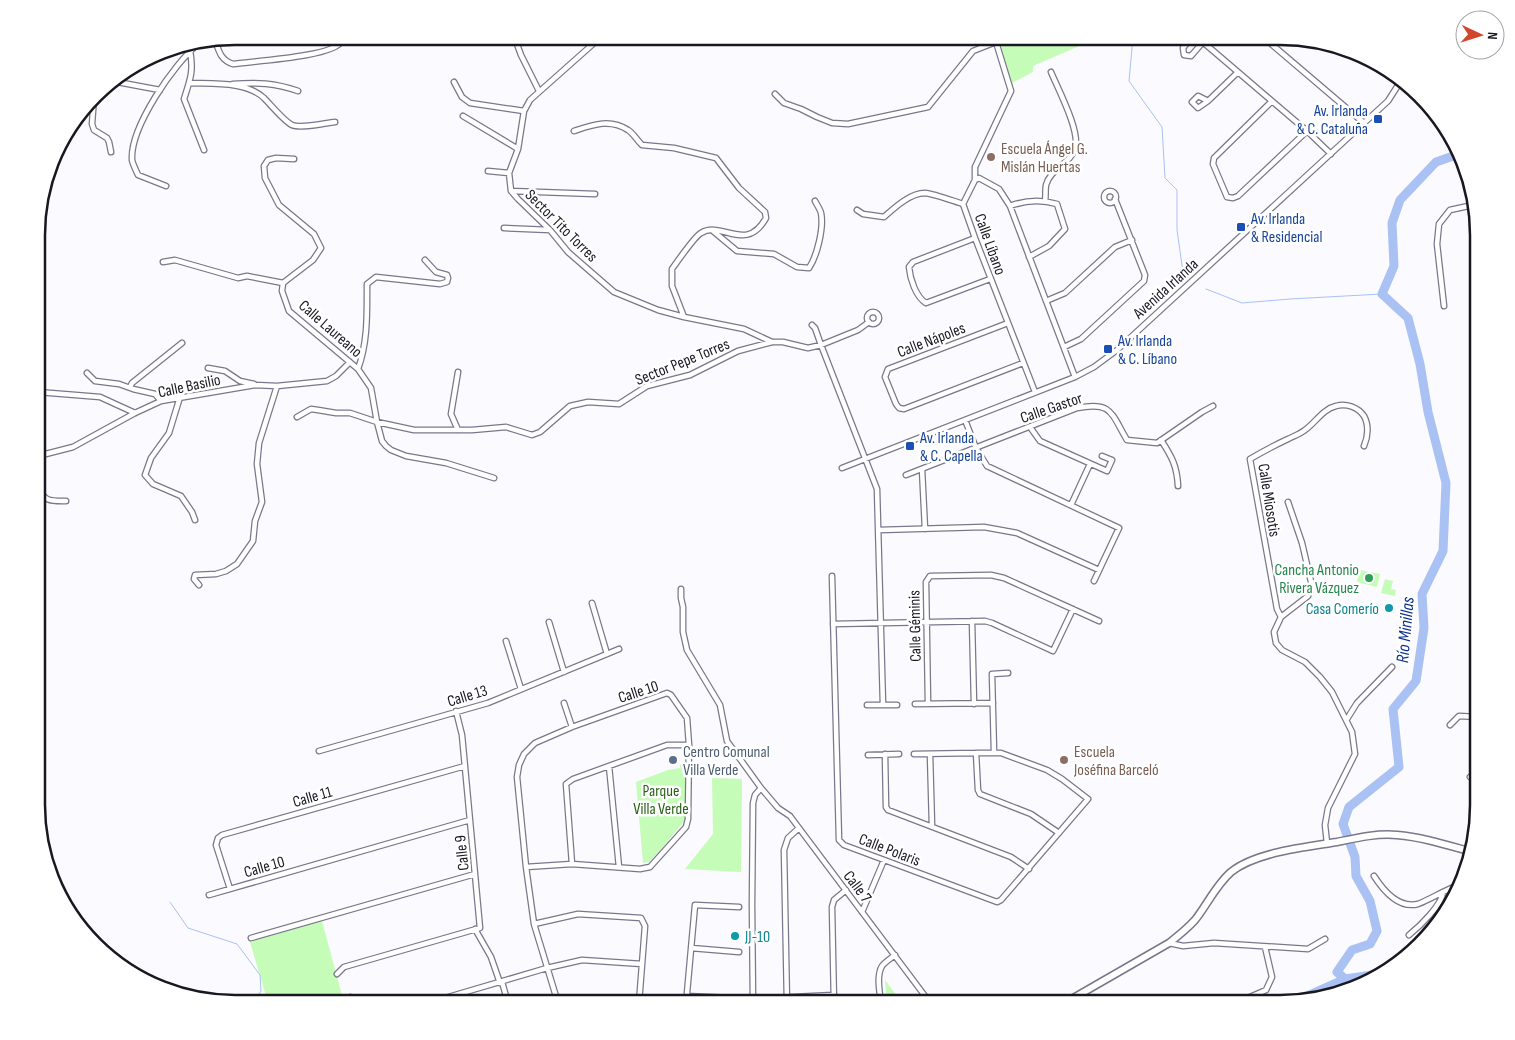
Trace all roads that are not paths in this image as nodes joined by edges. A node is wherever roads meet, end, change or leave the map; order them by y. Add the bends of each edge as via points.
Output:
1 (339, 45) edge
2 (517, 45) edge
3 (592, 45) edge
4 (985, 45) edge
5 (999, 45) edge
6 (1185, 45) edge
7 (1200, 45) edge
8 (1206, 45) edge
9 (1272, 45) edge
10 (217, 46) edge
11 (190, 51) joint
12 (1051, 72) dead end
13 (1238, 72) junction
14 (454, 82) dead end
15 (121, 83) edge
16 (189, 83) junction
17 (229, 84) junction
18 (1398, 86) edge
19 (160, 90) junction
20 (298, 91) dead end
21 (539, 91) junction
22 (775, 94) dead end
23 (1208, 101) dead end
24 (1272, 101) junction
25 (93, 109) edge
26 (524, 112) junction
27 (463, 116) dead end
28 (335, 122) dead end
29 (1364, 123) junction
30 (574, 131) dead end
31 (1307, 131) junction
32 (518, 149) junction
33 (204, 150) dead end
34 (111, 152) dead end
35 (1331, 154) junction
36 (294, 160) dead end
37 (488, 171) dead end
38 (509, 173) junction
39 (975, 180) junction
40 (166, 186) dead end
41 (511, 191) junction
42 (595, 194) dead end
43 (1115, 199) dead end
44 (815, 201) dead end
45 (1045, 201) junction
46 (963, 204) junction
47 (1010, 206) junction
48 (1467, 206) edge
49 (857, 210) dead end
50 (504, 228) dead end
51 (550, 230) junction
52 (712, 230) junction
53 (974, 238) junction
54 (1132, 240) junction
55 (1029, 257) junction
56 (425, 260) dead end
57 (163, 262) dead end
58 (990, 279) junction
59 (283, 284) junction
60 (1046, 301) junction
61 (1444, 306) dead end
62 (684, 317) junction
63 (869, 322) dead end
64 (1008, 323) junction
65 (812, 325) dead end
66 (772, 342) junction
67 (182, 343) dead end
68 (821, 345) junction
69 (1064, 347) junction
70 (350, 362) junction
71 (1023, 363) junction
72 (208, 368) dead end
73 (358, 369) junction
74 (458, 372) dead end
75 (87, 373) dead end
76 (1075, 377) junction
77 (255, 385) junction
78 (277, 386) junction
79 (130, 387) junction
80 (1034, 392) junction
81 (45, 393) edge
82 (180, 397) junction
83 (161, 401) junction
84 (1213, 406) dead end
85 (134, 414) junction
86 (297, 417) dead end
87 (965, 420) junction
88 (377, 422) junction
89 (1030, 427) junction
90 (458, 430) junction
91 (1161, 440) junction
92 (1364, 446) dead end
93 (976, 448) junction
94 (45, 454) edge
95 (1102, 456) dead end
96 (866, 458) junction
97 (1090, 464) junction
98 (842, 468) dead end
99 (922, 469) junction
100 (906, 475) dead end
101 (494, 478) dead end
102 (1178, 486) dead end
103 (45, 498) edge
104 (66, 502) dead end
105 (1288, 502) dead end
106 (1071, 505) junction
107 (194, 520) dead end
108 (925, 529) junction
109 (879, 530) junction
110 (1099, 570) junction
111 (832, 576) dead end
112 (1094, 581) dead end
113 (199, 585) dead end
114 (682, 589) dead end
115 (592, 603) dead end
116 (1073, 609) junction
117 (1281, 617) junction
118 (1099, 620) dead end
119 (972, 621) junction
120 (549, 622) dead end
121 (926, 622) junction
122 (881, 623) junction
123 (833, 624) junction
124 (506, 640) dead end
125 (619, 649) dead end
126 (607, 654) junction
127 (1392, 667) dead end
128 (564, 672) junction
129 (1008, 673) dead end
130 (521, 689) junction
131 (564, 703) dead end
132 (993, 703) junction
133 (898, 704) dead end
134 (915, 704) dead end
135 (928, 704) junction
136 (974, 704) junction
137 (883, 705) junction
138 (867, 706) dead end
139 (456, 712) junction
140 (1470, 717) edge
141 (1347, 719) junction
142 (1450, 725) dead end
143 (572, 727) junction
144 (689, 745) junction
145 (318, 751) dead end
146 (994, 752) junction
147 (976, 753) junction
148 (885, 754) junction
149 (899, 754) dead end
150 (914, 754) dead end
151 (930, 754) junction
152 (868, 755) dead end
153 (465, 766) junction
154 (609, 766) junction
155 (761, 788) junction
156 (470, 820) junction
157 (932, 826) junction
158 (799, 828) junction
159 (1058, 833) junction
160 (1327, 843) junction
161 (1465, 850) edge
162 (884, 860) junction
163 (572, 864) junction
164 (526, 867) junction
165 (619, 867) junction
166 (1029, 869) junction
167 (475, 874) junction
168 (1374, 876) dead end
169 (230, 889) junction
170 (1450, 889) edge
171 (846, 890) junction
172 (1443, 892) junction
173 (209, 895) dead end
174 (739, 907) dead end
175 (862, 912) junction
176 (534, 924) junction
177 (475, 929) junction
178 (1409, 935) dead end
179 (251, 938) dead end
180 (1324, 938) dead end
181 (1169, 943) junction
182 (691, 948) junction
183 (1265, 948) junction
184 (740, 952) dead end
185 (895, 955) junction
186 (642, 964) junction
187 (547, 968) junction
188 (337, 974) dead end
189 (501, 982) junction
190 (456, 995) edge
191 (505, 995) edge
192 (555, 995) edge
193 (640, 995) edge
194 (687, 995) edge
195 (753, 995) edge
196 (786, 995) edge
197 (833, 995) edge
198 (880, 995) edge
199 (924, 995) edge
200 (1079, 995) edge
201 (1255, 995) edge

1 - 10 street via 318,54 233,64 220,56
2 - 21 street
3 - 21 street, Sector Tito Torres
4 - 22 street via 973,51 928,108 848,124 832,123 784,103
5 - 39 street via 1011,91 975,167
6 - 7 street via 1184,55 1191,56
8 - 13 street
9 - 29 street
11 - 16 street via 192,75
11 - 19 street
12 - 45 street via 1067,108 1076,148 1051,176 1046,185
13 - 23 street
13 - 24 street
14 - 26 street via 462,97 470,103
15 - 19 street
16 - 17 street
16 - 33 street via 184,99
17 - 20 street via 256,82
17 - 28 street via 262,96 292,125
18 - 29 street, Avenida Irlanda via 1388,101
19 - 40 street via 141,120 132,161 138,175
21 - 26 street, Sector Tito Torres
24 - 31 street
24 - 31 street via 1214,158 1227,197 1238,196
25 - 34 street via 94,130 107,138
26 - 32 street, Sector Tito Torres
27 - 32 street
29 - 35 street, Avenida Irlanda
30 - 52 street via 597,123 610,123 628,130 642,145 674,148 716,158 739,188 765,212 766,218 752,233 741,236
31 - 35 street
32 - 38 street, Sector Tito Torres
35 - 76 street, Avenida Irlanda via 1117,350
36 - 59 street via 268,160 264,166 265,178 279,205 314,234 320,248 313,260
37 - 38 street
38 - 41 street, Sector Tito Torres
39 - 46 street, Calle Líbano
39 - 47 street, Calle Líbano via 979,178 999,188
41 - 42 street
41 - 51 street, Sector Tito Torres
43 - 54 street
44 - 52 street via 821,211 822,224 815,259 809,268 798,267 774,254 737,252
45 - 47 street
45 - 55 street via 1057,204 1065,229 1049,246
46 - 49 street via 924,193 899,203 884,217
46 - 53 street, Calle Líbano
47 - 55 street, Calle Líbano
48 - 61 street via 1450,210 1439,224 1437,244
50 - 51 street
51 - 62 street, Sector Tito Torres via 568,252 614,292
52 - 62 street via 700,233 672,269 672,286
53 - 58 street, Calle Líbano
53 - 58 street via 913,262 909,267 910,274 920,299 926,303
54 - 60 street via 1115,247 1065,293
54 - 69 street via 1145,275 1144,281 1081,339
55 - 60 street, Calle Líbano
56 - 73 street via 436,272 447,275 447,282 376,277 367,284 367,326
57 - 59 street via 175,260 238,278 247,276
58 - 64 street, Calle Líbano
59 - 70 street, Calle Laureano via 289,311
60 - 69 street, Calle Líbano
62 - 66 street, Sector Tito Torres via 744,329
63 - 68 street
64 - 71 street, Calle Líbano
64 - 71 street, Calle Nápoles via 888,369 885,377 896,404 904,409
65 - 68 street
66 - 68 street via 808,348
66 - 90 street, Sector Pepe Torres via 738,351 690,375 647,386 619,404 588,402 570,406 532,435 506,427
67 - 79 street
68 - 96 street
69 - 76 street, Calle Líbano
70 - 73 street, Calle Laureano
70 - 78 street, Calle Basilio via 327,380
71 - 80 street, Calle Líbano
72 - 77 street
73 - 88 street, Calle Laureano via 371,388
74 - 90 street via 451,414
75 - 79 street via 95,381
76 - 80 street, Avenida Irlanda
77 - 78 street, Calle Basilio
77 - 82 street, Calle Basilio
78 - 113 street via 259,443 257,464 262,502 255,521 253,541 237,564 226,571 195,575
79 - 83 street via 155,394
80 - 87 street, Avenida Irlanda
81 - 85 street via 100,397
82 - 83 street, Calle Basilio
82 - 107 street via 169,433 150,458 145,475 153,484 181,496
83 - 85 street, Calle Basilio
84 - 91 street
85 - 94 street, Calle Basilio via 73,447
86 - 88 street, Sector Pepe Torres via 311,409 350,413
87 - 93 street
87 - 96 street, Avenida Irlanda
88 - 90 street, Sector Pepe Torres via 414,430
88 - 101 street, Calle Laureano via 382,441 399,454 446,463
89 - 91 street, Calle Gastor via 1077,408 1102,406 1110,411 1127,440 1157,443
89 - 93 street, Calle Gastor
89 - 97 street via 1040,441
91 - 102 street via 1177,471
92 - 117 street, Calle Miosotis via 1368,433 1364,417 1356,408 1336,406 1306,430 1250,459
93 - 99 street, Calle Gastor
93 - 106 street via 987,466
95 - 97 street via 1112,460 1107,471
96 - 98 street, Avenida Irlanda
96 - 109 street via 877,489
97 - 106 street
99 - 100 street, Calle Gastor
99 - 108 street
103 - 104 street
105 - 117 street via 1312,586 1308,596
106 - 110 street via 1119,528
108 - 109 street
108 - 110 street via 984,527 1017,533
109 - 122 street
110 - 112 street
111 - 123 street, Calle Polaris
114 - 155 street, Calle 7 via 683,632 687,650 720,705 727,741
115 - 126 street
116 - 118 street, Calle Géminis
116 - 119 street via 1053,651 992,623
116 - 121 street, Calle Géminis via 991,575 930,576 926,582
117 - 141 street via 1274,632 1276,643 1282,650 1305,662 1320,677
119 - 121 street
119 - 136 street
120 - 128 street
121 - 122 street
121 - 135 street, Calle Géminis
122 - 123 street
122 - 137 street
123 - 162 street, Calle Polaris via 839,840 844,845
124 - 130 street
125 - 126 street, Calle 13
126 - 128 street, Calle 13
127 - 141 street via 1357,703
128 - 130 street, Calle 13
129 - 132 street via 992,674
130 - 139 street, Calle 13
131 - 143 street
132 - 136 street
132 - 146 street
133 - 137 street
134 - 135 street
135 - 136 street
137 - 138 street
139 - 145 street, Calle 13
139 - 153 street, Calle 9
140 - 142 street via 1459,716
141 - 160 street via 1355,754 1328,808 1325,825
143 - 144 street, Calle 10 via 667,694 687,718
143 - 164 street via 535,743 519,765
144 - 154 street via 666,745
144 - 165 street, Calle 10 via 686,826 650,867
146 - 147 street
146 - 159 street, Calle Polaris via 1047,770 1088,799
147 - 151 street
147 - 159 street via 980,794 1031,814
148 - 149 street
148 - 152 street
148 - 157 street via 887,809
150 - 151 street
151 - 157 street
153 - 156 street, Calle 9
153 - 169 street, Calle 11 via 222,835 216,845
154 - 163 street via 566,784
154 - 165 street
155 - 158 street, Calle 7
155 - 195 street via 753,803
156 - 167 street, Calle 9
156 - 169 street, Calle 10
157 - 166 street via 1011,857
158 - 171 street, Calle 7
158 - 196 street via 788,838 784,850
159 - 166 street, Calle Polaris
160 - 161 street via 1396,835
160 - 181 street via 1267,855 1240,866 1222,882 1195,920
162 - 166 street, Calle Polaris via 996,902
162 - 175 street
163 - 164 street, Calle 10
163 - 165 street, Calle 10
164 - 176 street
167 - 177 street, Calle 9 via 480,928
167 - 179 street
168 - 172 street via 1382,889 1400,903 1417,904
169 - 173 street, Calle 10
170 - 172 street
171 - 175 street, Calle 7
171 - 197 street via 832,906
172 - 178 street via 1428,918
174 - 182 street via 695,905
175 - 185 street, Calle 7
176 - 186 street via 578,914 641,918 645,926
176 - 187 street
177 - 188 street via 344,967
177 - 189 street
180 - 183 street via 1308,949
181 - 183 street
181 - 200 street
182 - 184 street
182 - 194 street
183 - 201 street via 1272,978 1266,990
185 - 198 street via 880,970
185 - 199 street, Calle 7
186 - 187 street via 582,960
186 - 193 street
187 - 189 street
187 - 192 street
189 - 190 street
189 - 191 street

